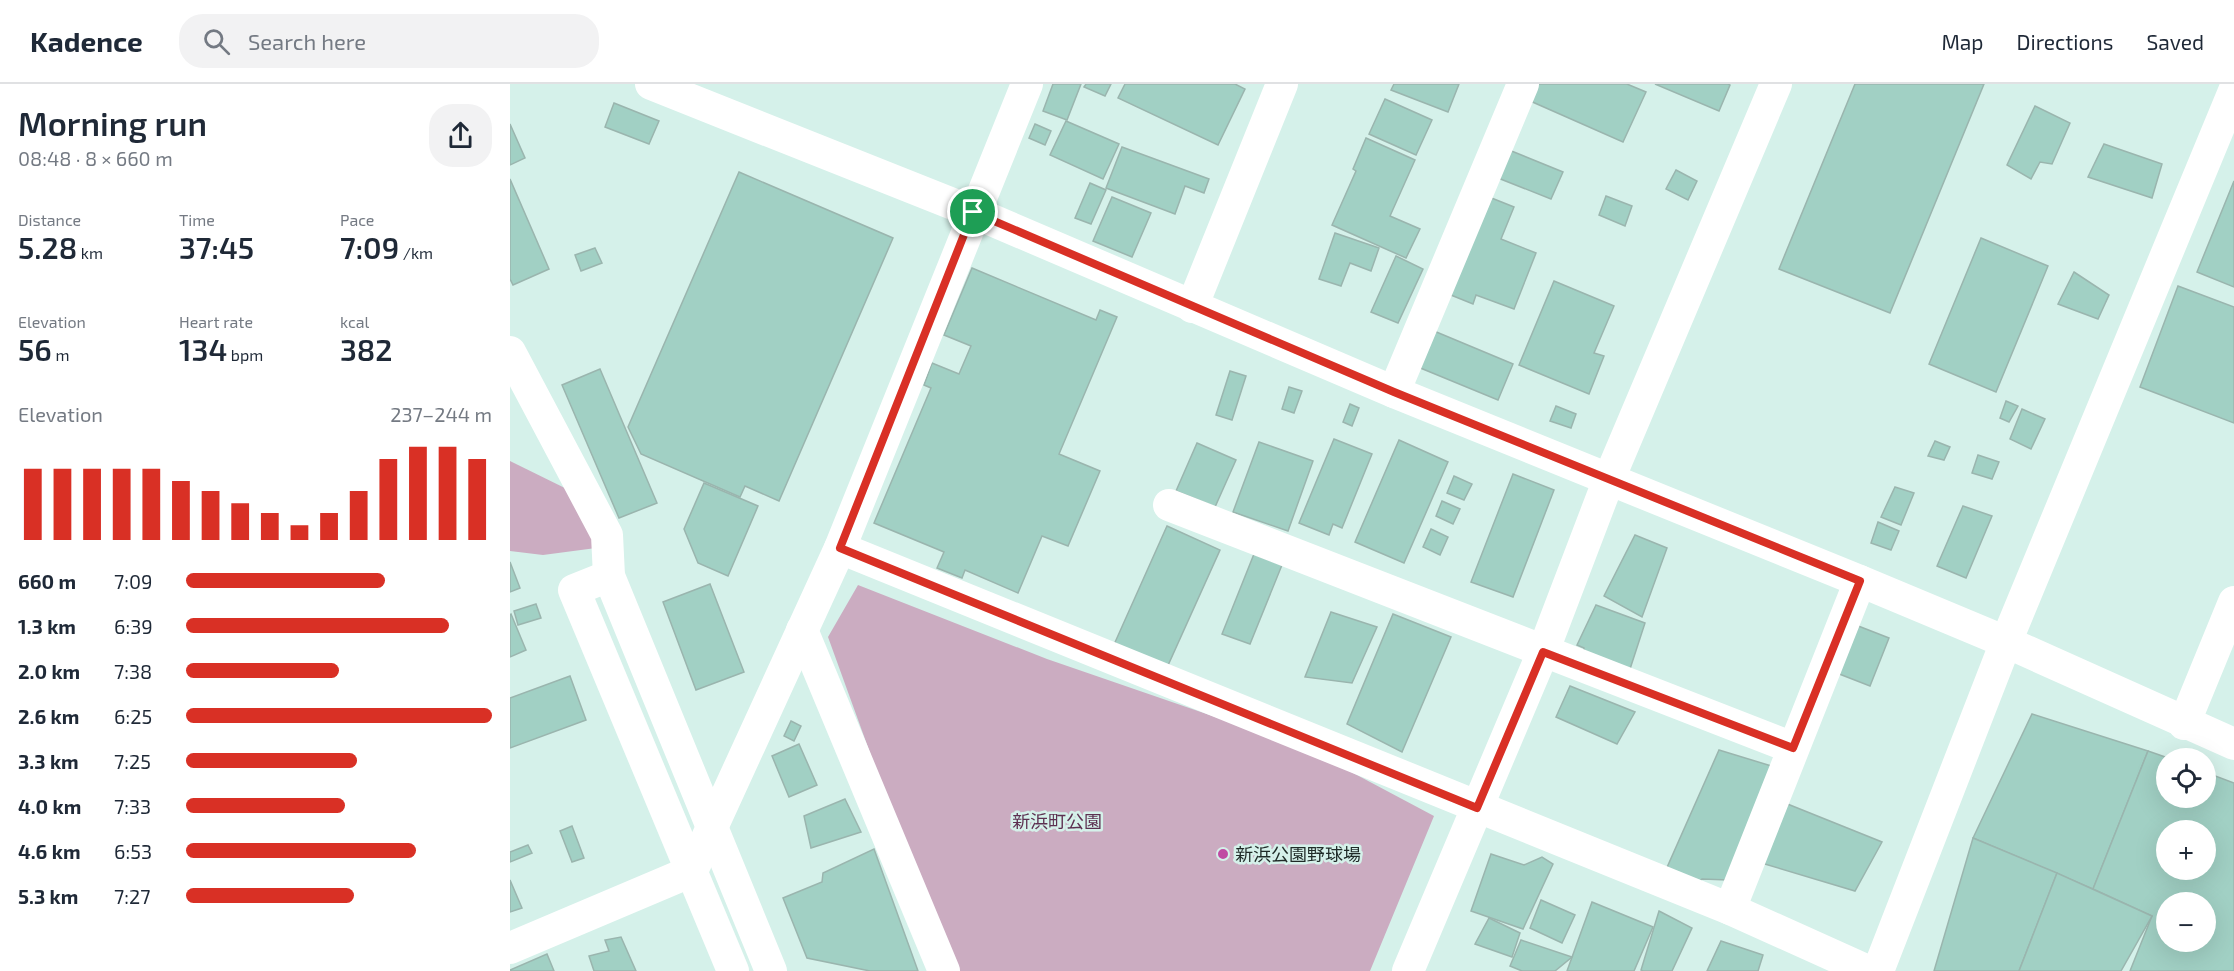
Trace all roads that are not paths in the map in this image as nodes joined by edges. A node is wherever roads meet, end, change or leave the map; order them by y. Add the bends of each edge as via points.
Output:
1 (651, 84) edge
2 (1027, 84) edge
3 (1282, 84) edge
4 (1522, 84) edge
5 (1776, 84) edge
6 (2234, 91) edge
7 (973, 212) junction
8 (1192, 307) junction
9 (510, 352) edge
10 (1394, 392) junction
11 (1609, 479) junction
12 (1169, 505) dead end
13 (840, 548) junction
14 (609, 576) junction
15 (1860, 581) junction
16 (2234, 602) edge
17 (802, 630) junction
18 (2006, 642) junction
19 (1543, 652) junction
20 (2184, 724) junction
21 (2234, 744) edge
22 (1793, 748) junction
23 (1477, 808) junction
24 (711, 826) junction
25 (692, 870) junction
26 (1730, 909) junction
27 (510, 948) edge
28 (733, 971) edge
29 (771, 971) edge
30 (944, 971) edge
31 (1409, 971) edge
32 (1868, 971) edge
33 (1878, 971) edge

1 - 7 street
2 - 7 street
3 - 8 street
4 - 10 street
5 - 11 street
6 - 18 street
7 - 8 street
7 - 13 street
8 - 10 street
9 - 14 street via 607,535
10 - 11 street
11 - 15 street
11 - 19 street
12 - 19 street
13 - 17 street
13 - 23 street
14 - 24 street
14 - 25 street via 574,590
15 - 18 street
15 - 22 street
16 - 20 street
17 - 24 street
17 - 30 street
18 - 20 street
18 - 33 street
19 - 22 street
19 - 23 street
20 - 21 street
22 - 26 street
23 - 26 street
23 - 31 street
24 - 25 street
24 - 29 street
25 - 27 street
25 - 28 street
26 - 32 street

